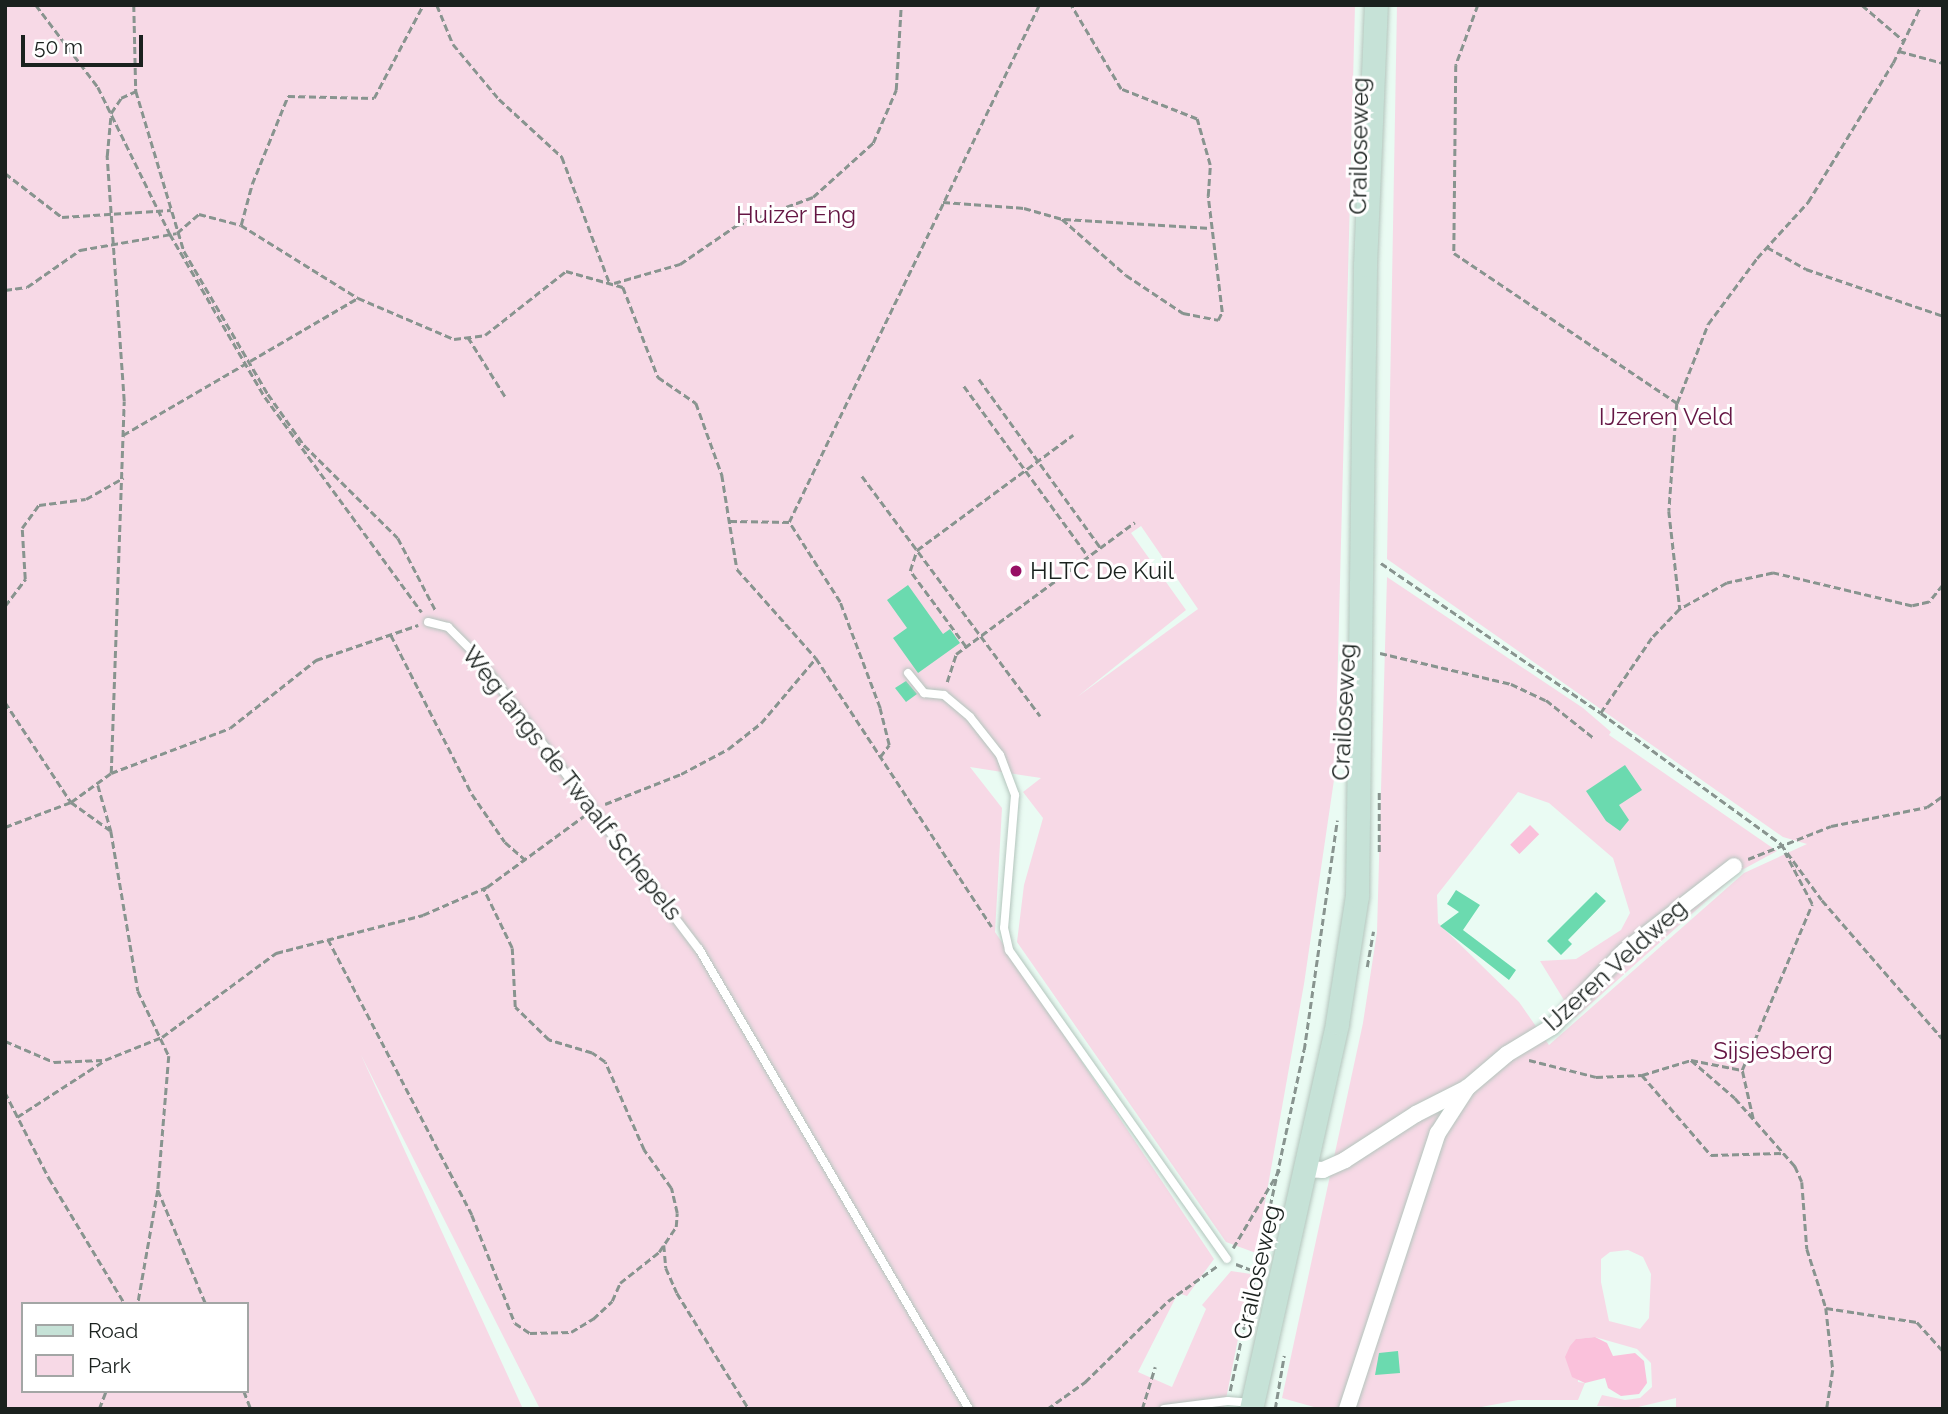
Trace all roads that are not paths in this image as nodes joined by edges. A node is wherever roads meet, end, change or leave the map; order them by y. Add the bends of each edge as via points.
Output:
1 (1376, 5) edge
2 (428, 622) road end
3 (908, 673) dead end
4 (1734, 866) road end
5 (1468, 1088) junction
6 (1305, 1169) junction
7 (1227, 1259) road end
8 (1251, 1406) edge
9 (969, 1409) edge
10 (1164, 1409) edge
11 (1347, 1409) edge

1 - 6 main road, Crailoseweg via 1365,265 1357,897 1337,1023
2 - 9 lane, Weg langs de Twaalf Schepels via 448,627 474,653 699,949
3 - 7 lane via 923,693 944,695 970,716 1000,755 1015,795 1004,928 1009,950
4 - 5 street, IJzeren Veldweg via 1625,951 1552,1027 1507,1054
5 - 6 street, IJzeren Veldweg via 1416,1114 1345,1160 1323,1170
5 - 11 street via 1438,1133
6 - 8 main road, Crailoseweg
8 - 10 lane via 1228,1401

